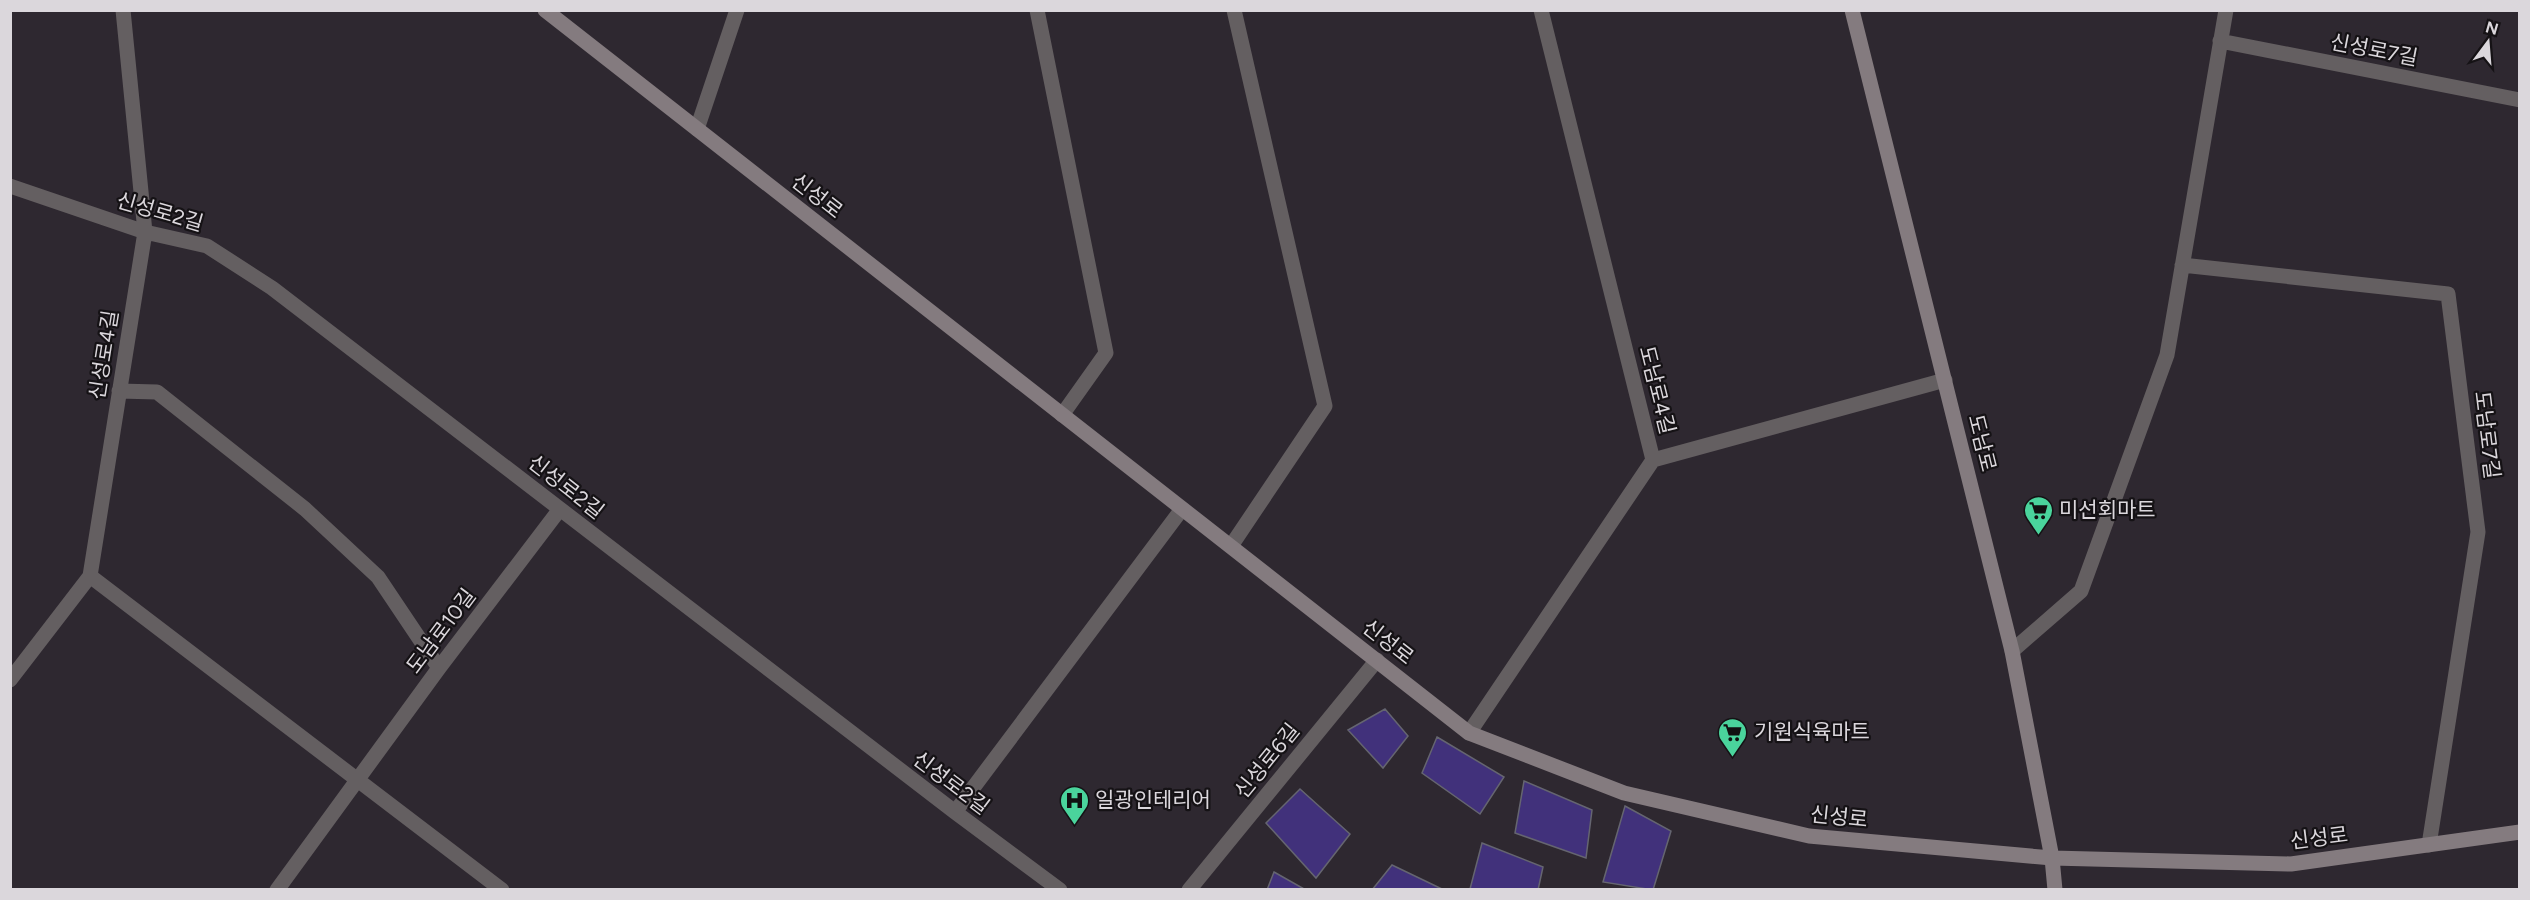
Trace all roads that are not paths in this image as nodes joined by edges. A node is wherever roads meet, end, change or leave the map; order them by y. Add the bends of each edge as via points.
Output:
1 (123, 10) edge
2 (545, 10) edge
3 (737, 10) edge
4 (1037, 10) edge
5 (1234, 10) edge
6 (1542, 10) edge
7 (1852, 10) edge
8 (2226, 10) edge
9 (2220, 41) junction
10 (2520, 100) edge
11 (697, 129) junction
12 (10, 186) edge
13 (145, 232) junction
14 (2182, 265) junction
15 (1945, 380) junction
16 (119, 391) junction
17 (1062, 415) junction
18 (1653, 460) junction
19 (1182, 508) junction
20 (560, 509) junction
21 (1231, 546) junction
22 (90, 576) junction
23 (2012, 651) junction
24 (1377, 660) junction
25 (439, 668) junction
26 (10, 680) edge
27 (1469, 733) junction
28 (358, 780) junction
29 (955, 813) junction
30 (2520, 832) edge
31 (2429, 845) junction
32 (2052, 858) junction
33 (277, 890) edge
34 (502, 890) edge
35 (1060, 890) edge
36 (1189, 890) edge
37 (2055, 890) edge

1 - 13 street, 신성로4길
2 - 11 street, 신성로
3 - 11 street
4 - 17 street via 1106,353
5 - 21 street via 1325,406
6 - 18 street, 도남로4길
7 - 15 street, 도남로
8 - 9 street
9 - 10 street, 신성로7길
9 - 14 street
11 - 17 street, 신성로
12 - 13 street, 신성로2길
13 - 16 street, 신성로4길
13 - 20 street, 신성로2길 via 207,246 272,288
14 - 23 street via 2167,355 2081,591
14 - 31 street, 도남로7길 via 2448,294 2478,532
15 - 18 street
15 - 23 street, 도남로
16 - 22 street, 신성로4길
16 - 25 street via 157,392 305,509 378,577
17 - 19 street, 신성로
18 - 27 street, 도남로4길
19 - 21 street, 신성로
19 - 29 street
20 - 25 street, 도남로10길
20 - 29 street, 신성로2길
21 - 24 street, 신성로
22 - 26 street, 신성로4길
22 - 28 street
23 - 32 street, 도남로
24 - 27 street, 신성로
24 - 36 street, 신성로6길
25 - 28 street, 도남로10길
27 - 32 street, 신성로 via 1624,793 1809,836
28 - 33 street, 도남로10길
28 - 34 street
29 - 35 street, 신성로2길
30 - 31 street, 신성로
31 - 32 street, 신성로 via 2291,864
32 - 37 street, 도남로

